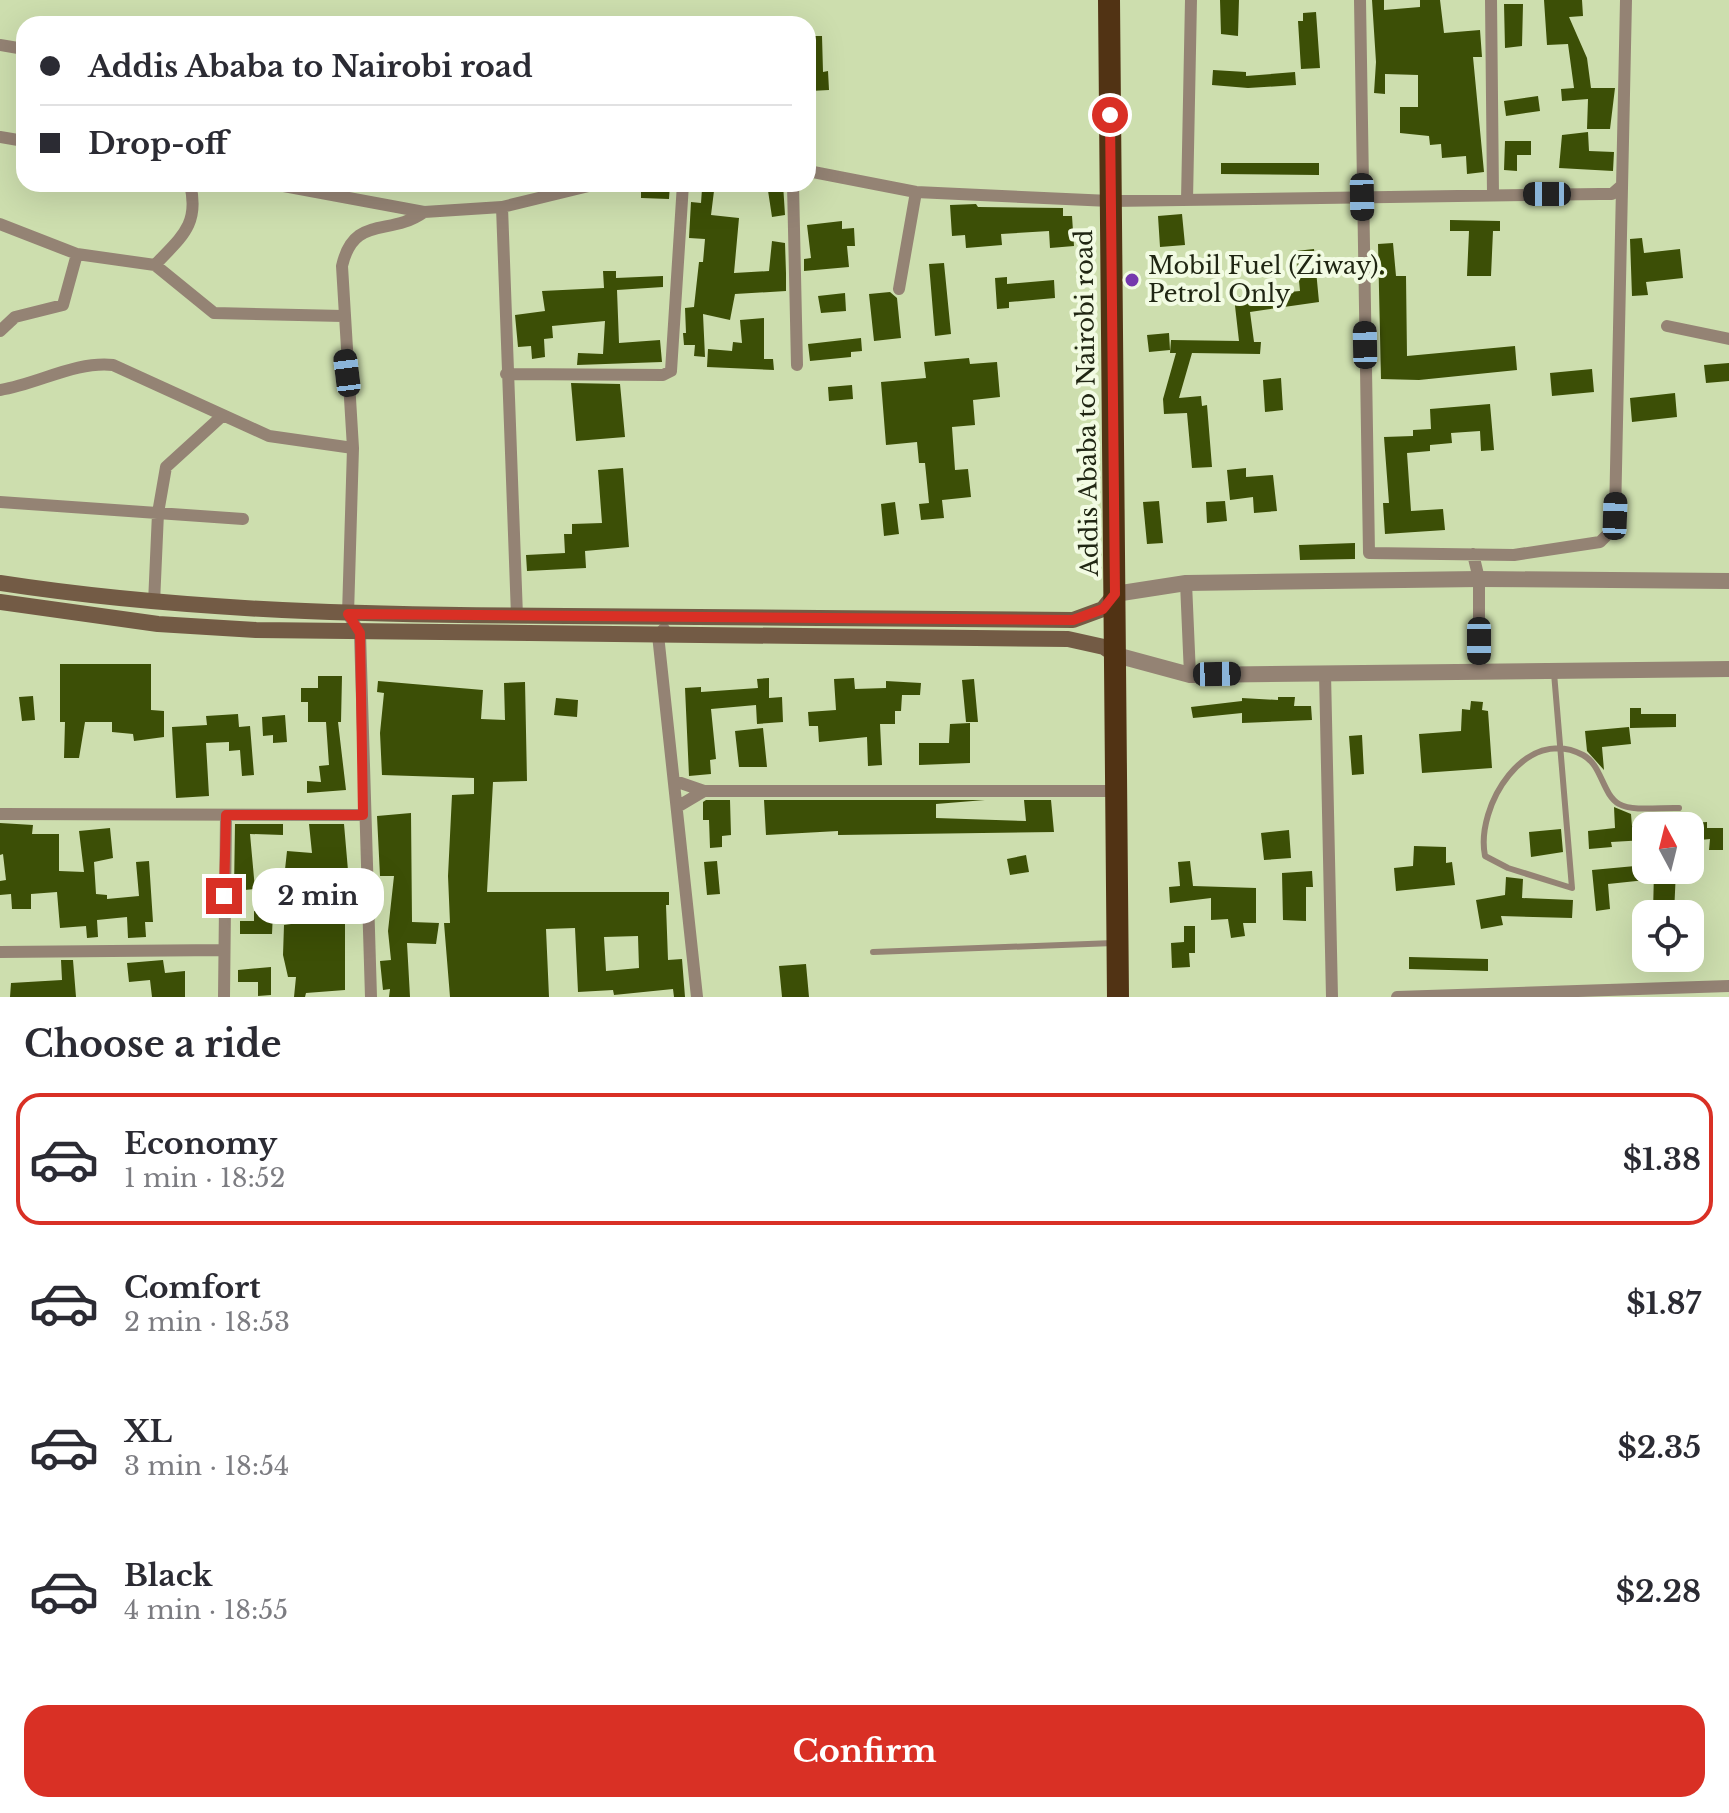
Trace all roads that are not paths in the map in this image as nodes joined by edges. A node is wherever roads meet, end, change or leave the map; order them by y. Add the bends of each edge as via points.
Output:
1 (1109, 0) edge
2 (1191, 0) edge
3 (1360, 0) edge
4 (1491, 0) edge
5 (1626, 0) edge
6 (816, 173) edge
7 (1620, 187) junction
8 (191, 192) edge
9 (316, 192) edge
10 (564, 192) edge
11 (682, 192) edge
12 (793, 192) edge
13 (916, 192) junction
14 (1493, 194) junction
15 (1362, 197) junction
16 (1187, 200) junction
17 (1110, 201) junction
18 (502, 207) junction
19 (424, 212) junction
20 (0, 224) edge
21 (77, 254) junction
22 (155, 265) junction
23 (899, 289) dead end
24 (343, 316) junction
25 (1667, 326) dead end
26 (0, 331) edge
27 (1729, 339) edge
28 (797, 365) dead end
29 (506, 374) junction
30 (0, 390) edge
31 (222, 416) junction
32 (353, 448) junction
33 (0, 502) edge
34 (158, 513) junction
35 (243, 519) dead end
36 (1473, 554) junction
37 (1479, 579) junction
38 (1729, 581) edge
39 (0, 583) edge
40 (1186, 583) junction
41 (1115, 594) junction
42 (0, 602) edge
43 (154, 603) junction
44 (348, 614) junction
45 (517, 616) junction
46 (676, 617) junction
47 (360, 633) junction
48 (658, 635) junction
49 (1116, 655) junction
50 (1729, 669) edge
51 (1479, 672) junction
52 (1325, 673) junction
53 (1554, 673) junction
54 (1190, 675) junction
55 (1562, 748) junction
56 (675, 781) junction
57 (704, 791) junction
58 (1116, 791) junction
59 (677, 807) junction
60 (1679, 808) dead end
61 (0, 814) edge
62 (226, 815) junction
63 (363, 815) junction
64 (1118, 943) junction
65 (223, 950) junction
66 (0, 952) edge
67 (873, 952) dead end
68 (1729, 986) edge
69 (1595, 994) edge
70 (224, 997) edge
71 (371, 997) edge
72 (697, 997) edge
73 (1118, 997) edge
74 (1332, 997) edge
75 (1397, 997) edge

1 - 17 highway, Addis Ababa to Nairobi road
2 - 16 street
3 - 15 street
4 - 14 street
5 - 7 street
6 - 13 street
7 - 14 street via 1612,194
7 - 36 street via 1620,364 1615,516 1609,533 1600,542 1541,553
8 - 22 street via 194,212 189,226
9 - 19 street
10 - 18 street
11 - 29 street via 671,371
12 - 28 street
13 - 17 street
13 - 23 street
14 - 15 street
15 - 16 street
15 - 36 street via 1369,553
16 - 17 street
17 - 41 highway, Addis Ababa to Nairobi road
18 - 19 street
18 - 29 street
19 - 24 street via 353,238 342,266
20 - 21 street
21 - 22 street
21 - 26 street via 63,305 15,317
22 - 24 street via 214,313
24 - 32 street
25 - 27 street
29 - 45 street
30 - 31 street via 94,364 113,365
31 - 32 street via 269,436
31 - 34 street via 166,467
32 - 44 street
33 - 34 street
34 - 35 street
34 - 43 street
36 - 37 street
37 - 38 street
37 - 40 street
37 - 51 street
39 - 43 main road
40 - 41 street
40 - 54 street
41 - 46 main road via 1103,609 1073,620
41 - 49 highway, Addis Ababa to Nairobi road
42 - 47 main road via 158,624
43 - 44 main road
44 - 45 main road
44 - 47 street
45 - 46 main road
46 - 48 street
47 - 48 main road
47 - 63 street
48 - 49 main road via 1068,639
48 - 56 street
49 - 54 street
49 - 58 highway, Addis Ababa to Nairobi road
50 - 53 street
51 - 52 street
51 - 53 street
52 - 54 street
52 - 74 street
53 - 55 lane
55 - 55 lane via 1541,750 1513,770 1498,791 1483,850 1498,865 1572,888
55 - 60 lane via 1588,758 1617,803
56 - 57 street
56 - 59 street
57 - 58 street
57 - 59 street
58 - 64 highway, Addis Ababa to Nairobi road
59 - 72 street
61 - 62 street
62 - 63 street
62 - 65 street
63 - 71 street
64 - 67 lane
64 - 73 highway, Addis Ababa to Nairobi road
65 - 66 street
65 - 70 street
68 - 69 street
69 - 75 street

